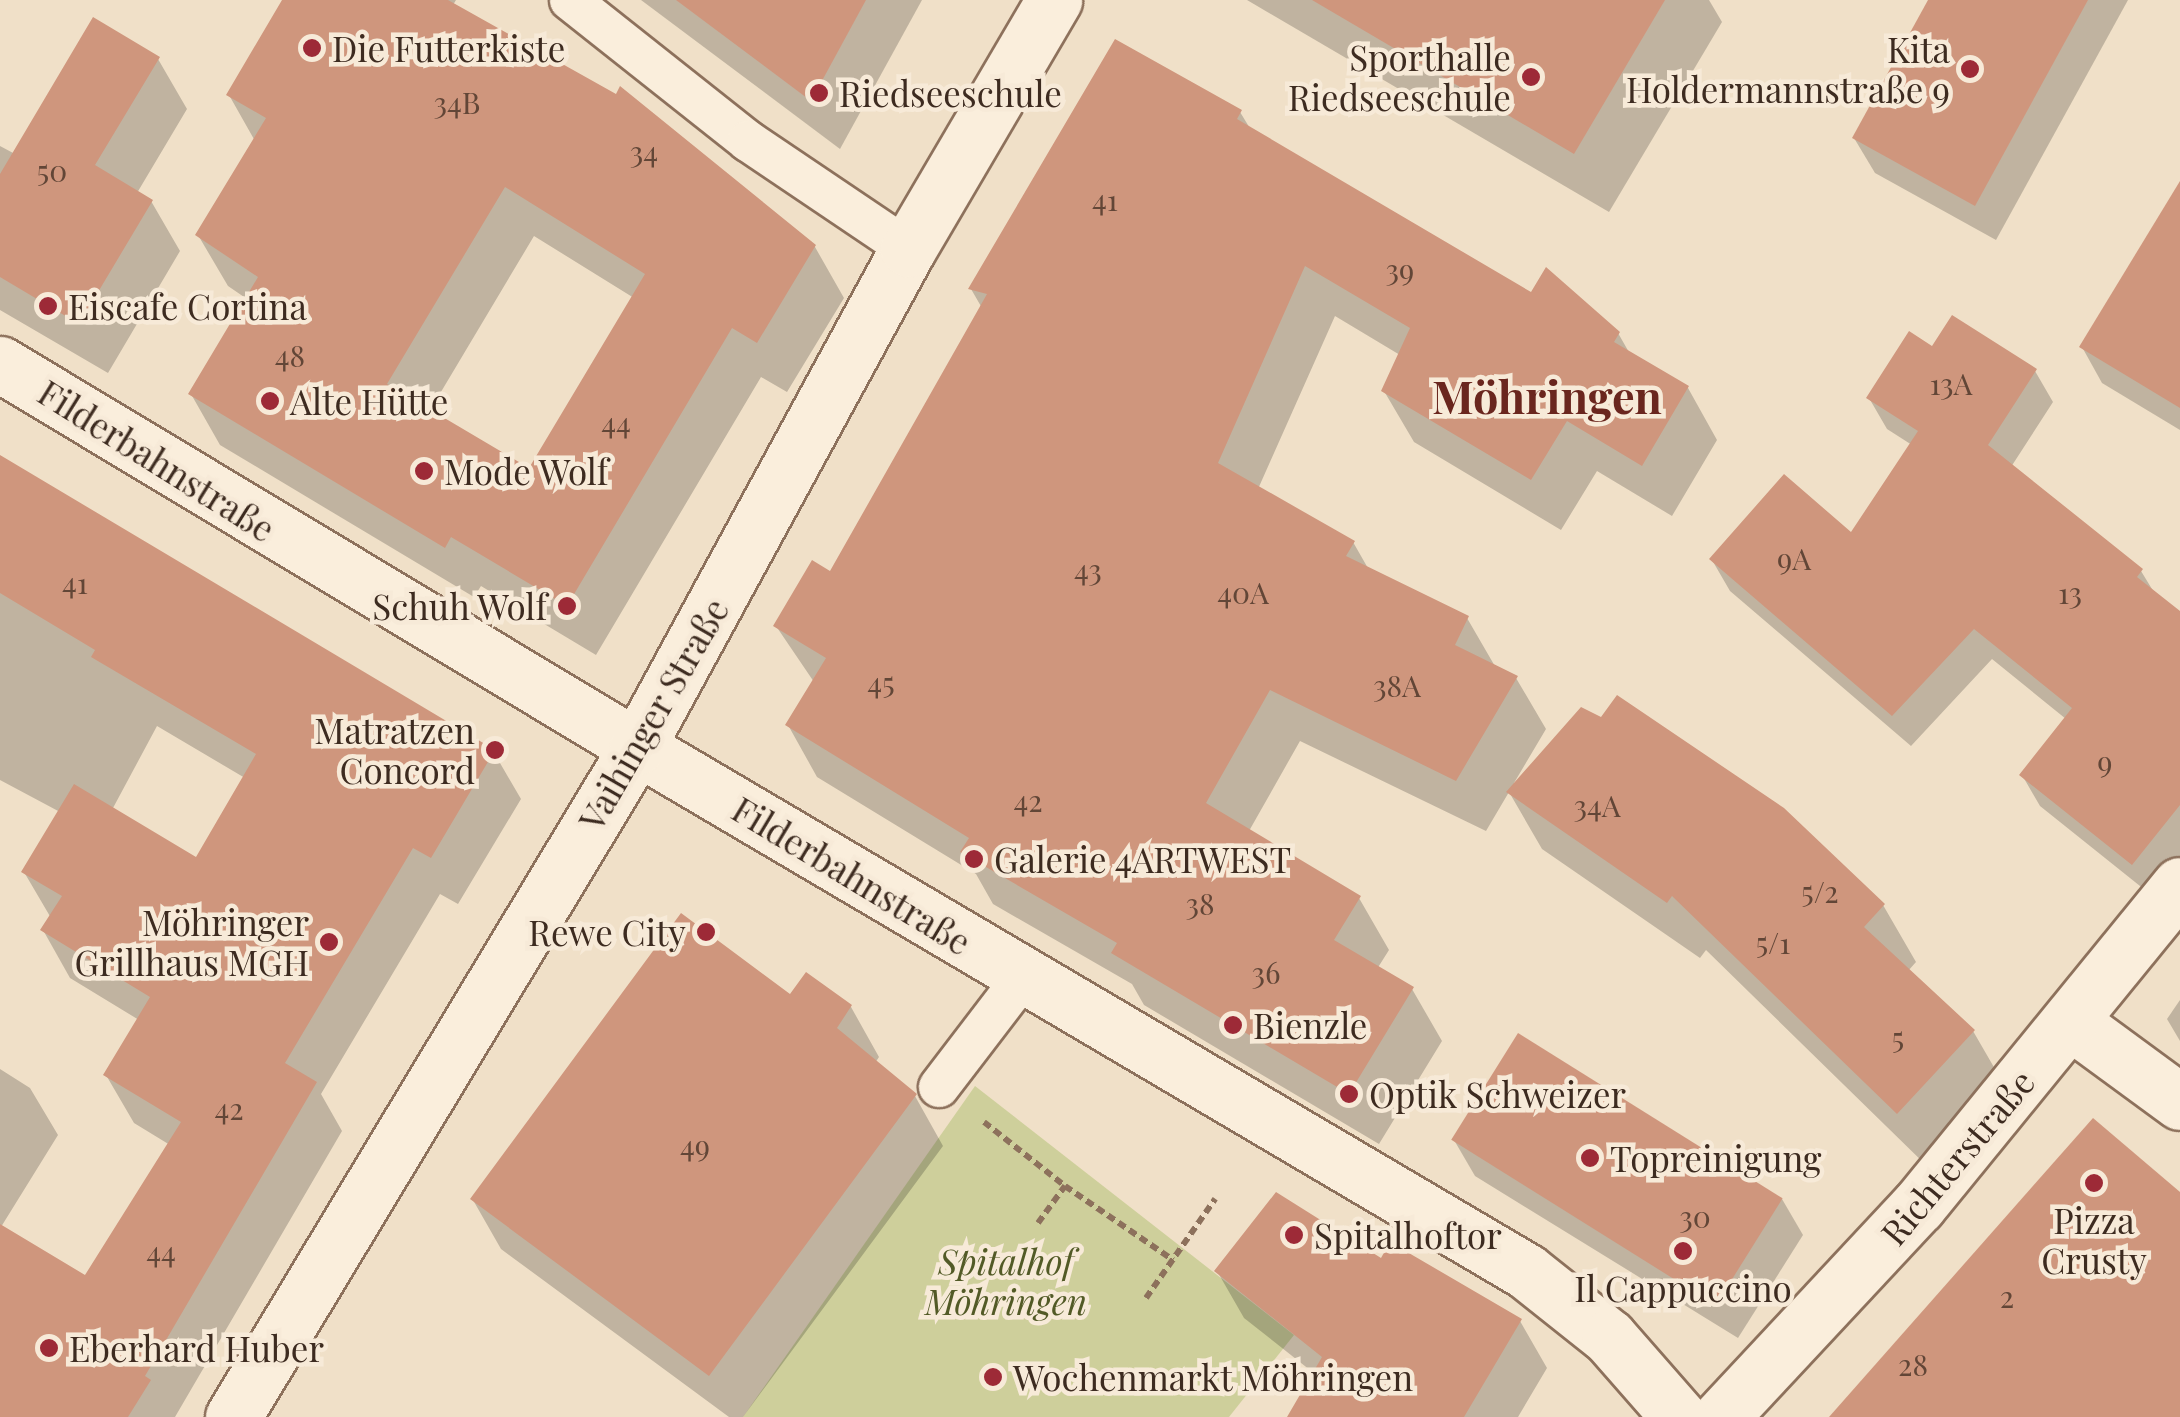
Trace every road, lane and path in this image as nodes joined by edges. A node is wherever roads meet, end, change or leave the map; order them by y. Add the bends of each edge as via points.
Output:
1 (570, 0) edge
2 (1054, 0) edge
3 (908, 249) junction
4 (0, 364) edge
5 (637, 747) junction
6 (2180, 885) edge
7 (1023, 977) junction
8 (2071, 1022) junction
9 (939, 1087) joint
10 (2180, 1102) edge
11 (1066, 1186) junction
12 (1215, 1199) dead end
13 (1038, 1222) dead end
14 (1172, 1260) junction
15 (1146, 1298) dead end
16 (233, 1417) edge
17 (1679, 1417) edge
18 (1721, 1417) edge

1 - 3 lane via 748,140
2 - 3 main road, Vaihinger Straße
3 - 5 main road, Vaihinger Straße
4 - 5 main road, Filderbahnstraße
5 - 7 main road, Filderbahnstraße
5 - 16 main road, Vaihinger Straße
6 - 8 main road, Richterstraße
7 - 9 lane
7 - 17 main road, Filderbahnstraße via 1526,1271 1609,1337
8 - 10 main road
8 - 18 main road, Richterstraße via 1918,1206
9 - 11 path
11 - 13 path
11 - 14 path
12 - 14 path
14 - 15 path

